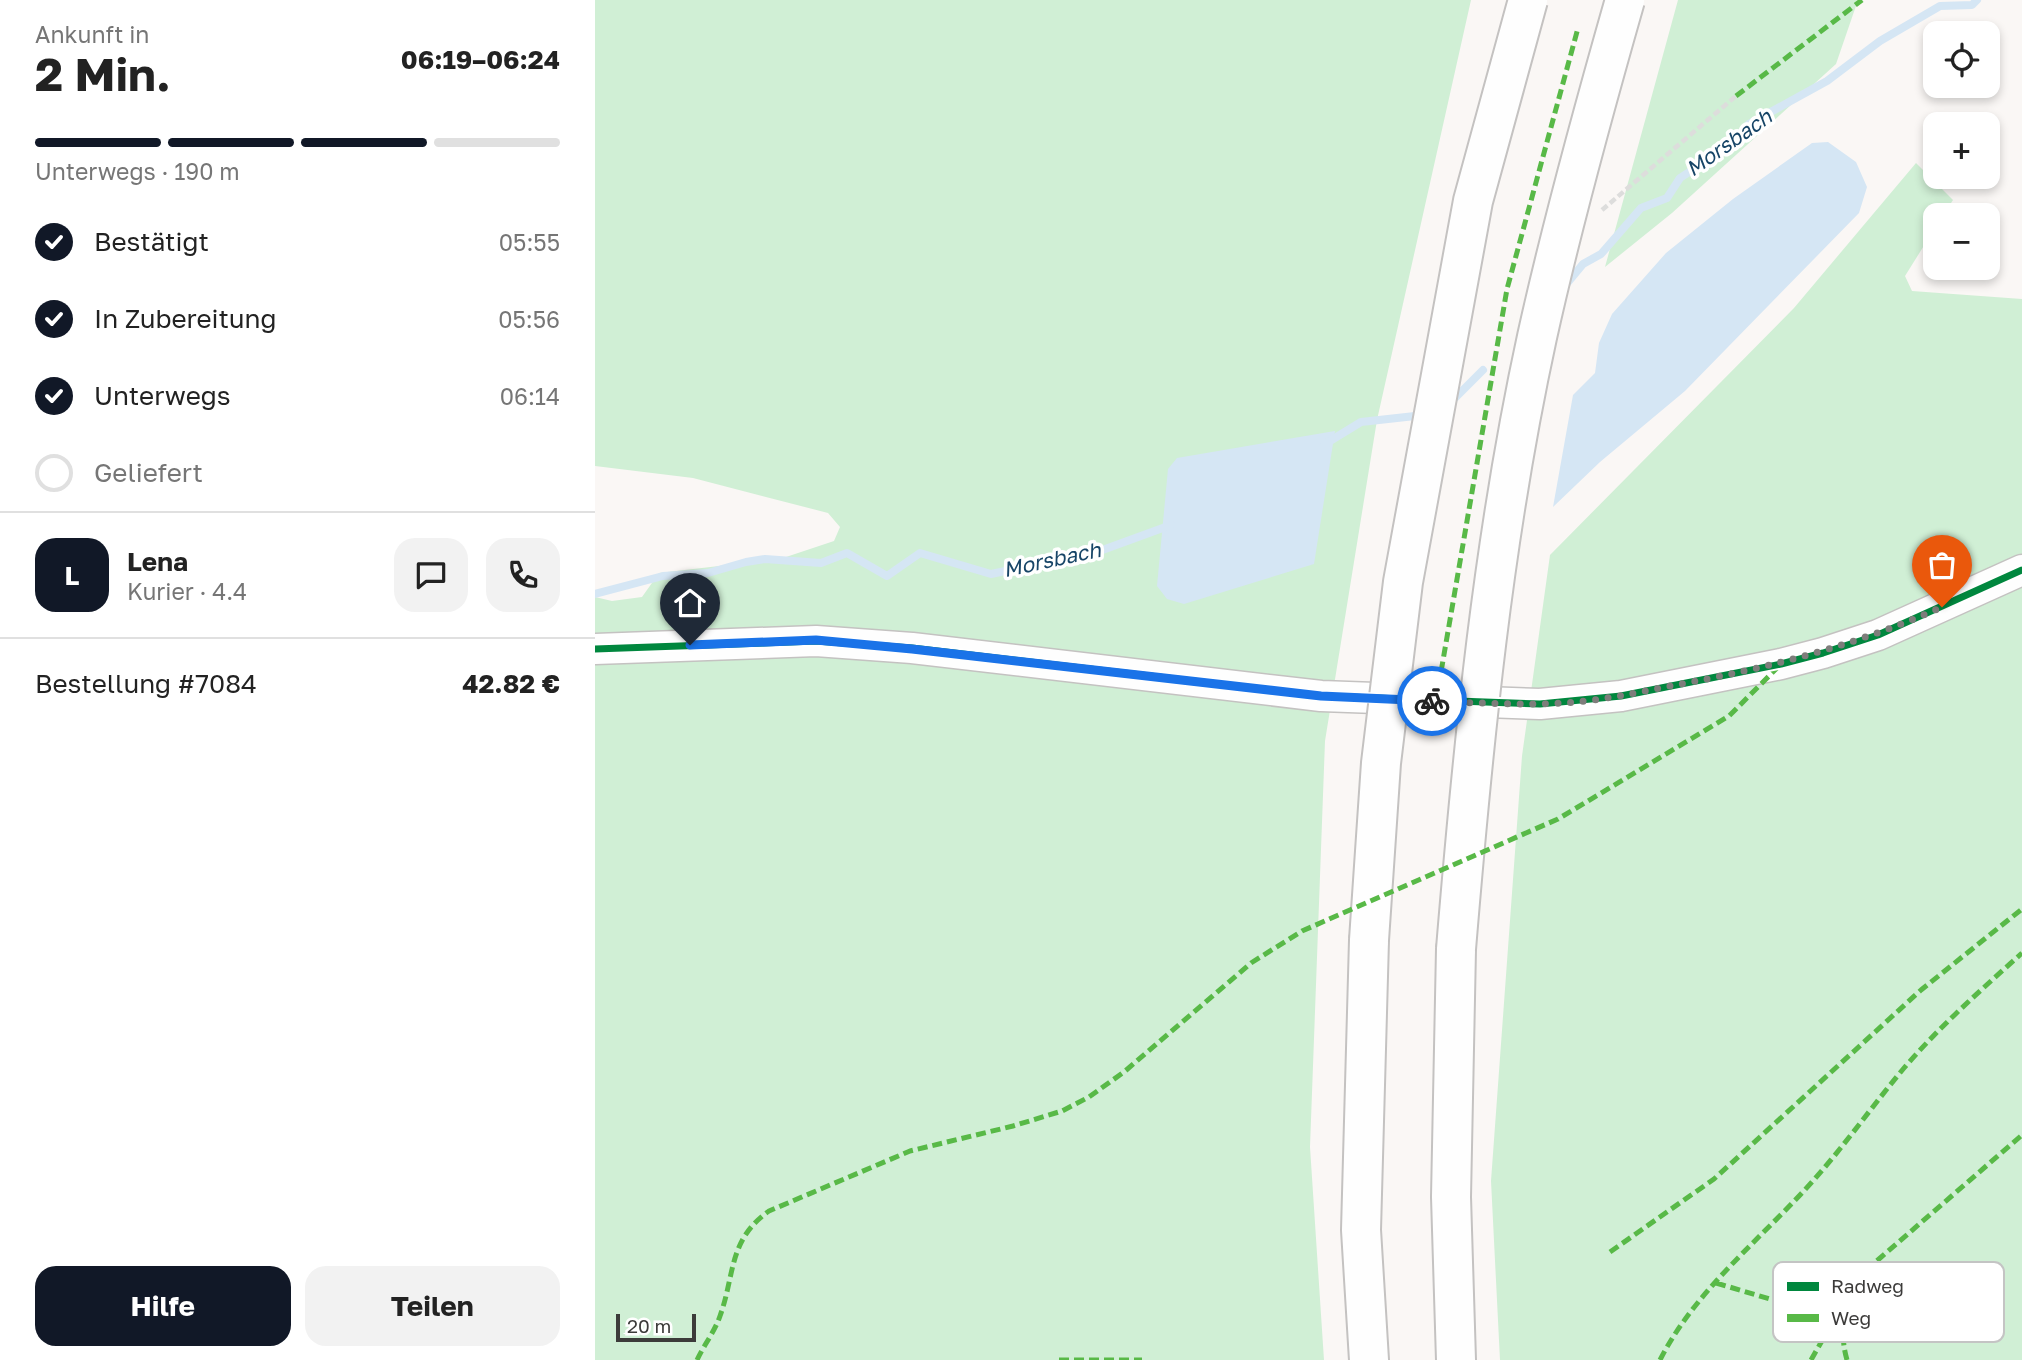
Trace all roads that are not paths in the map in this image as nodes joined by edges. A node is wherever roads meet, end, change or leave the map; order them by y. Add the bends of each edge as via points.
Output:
1 (1528, 0) edge
2 (1625, 0) edge
3 (2022, 570) edge
4 (595, 649) edge
5 (1369, 1360) edge
6 (1456, 1360) edge

1 - 5 highway, bridge via 1473,201 1409,542 1381,763 1369,940 1360,1230
2 - 6 highway, bridge via 1583,147 1540,326 1504,517 1475,726 1456,949 1451,1196
3 - 4 street via 1878,635 1823,653 1621,696 1539,704 1321,696 816,640

